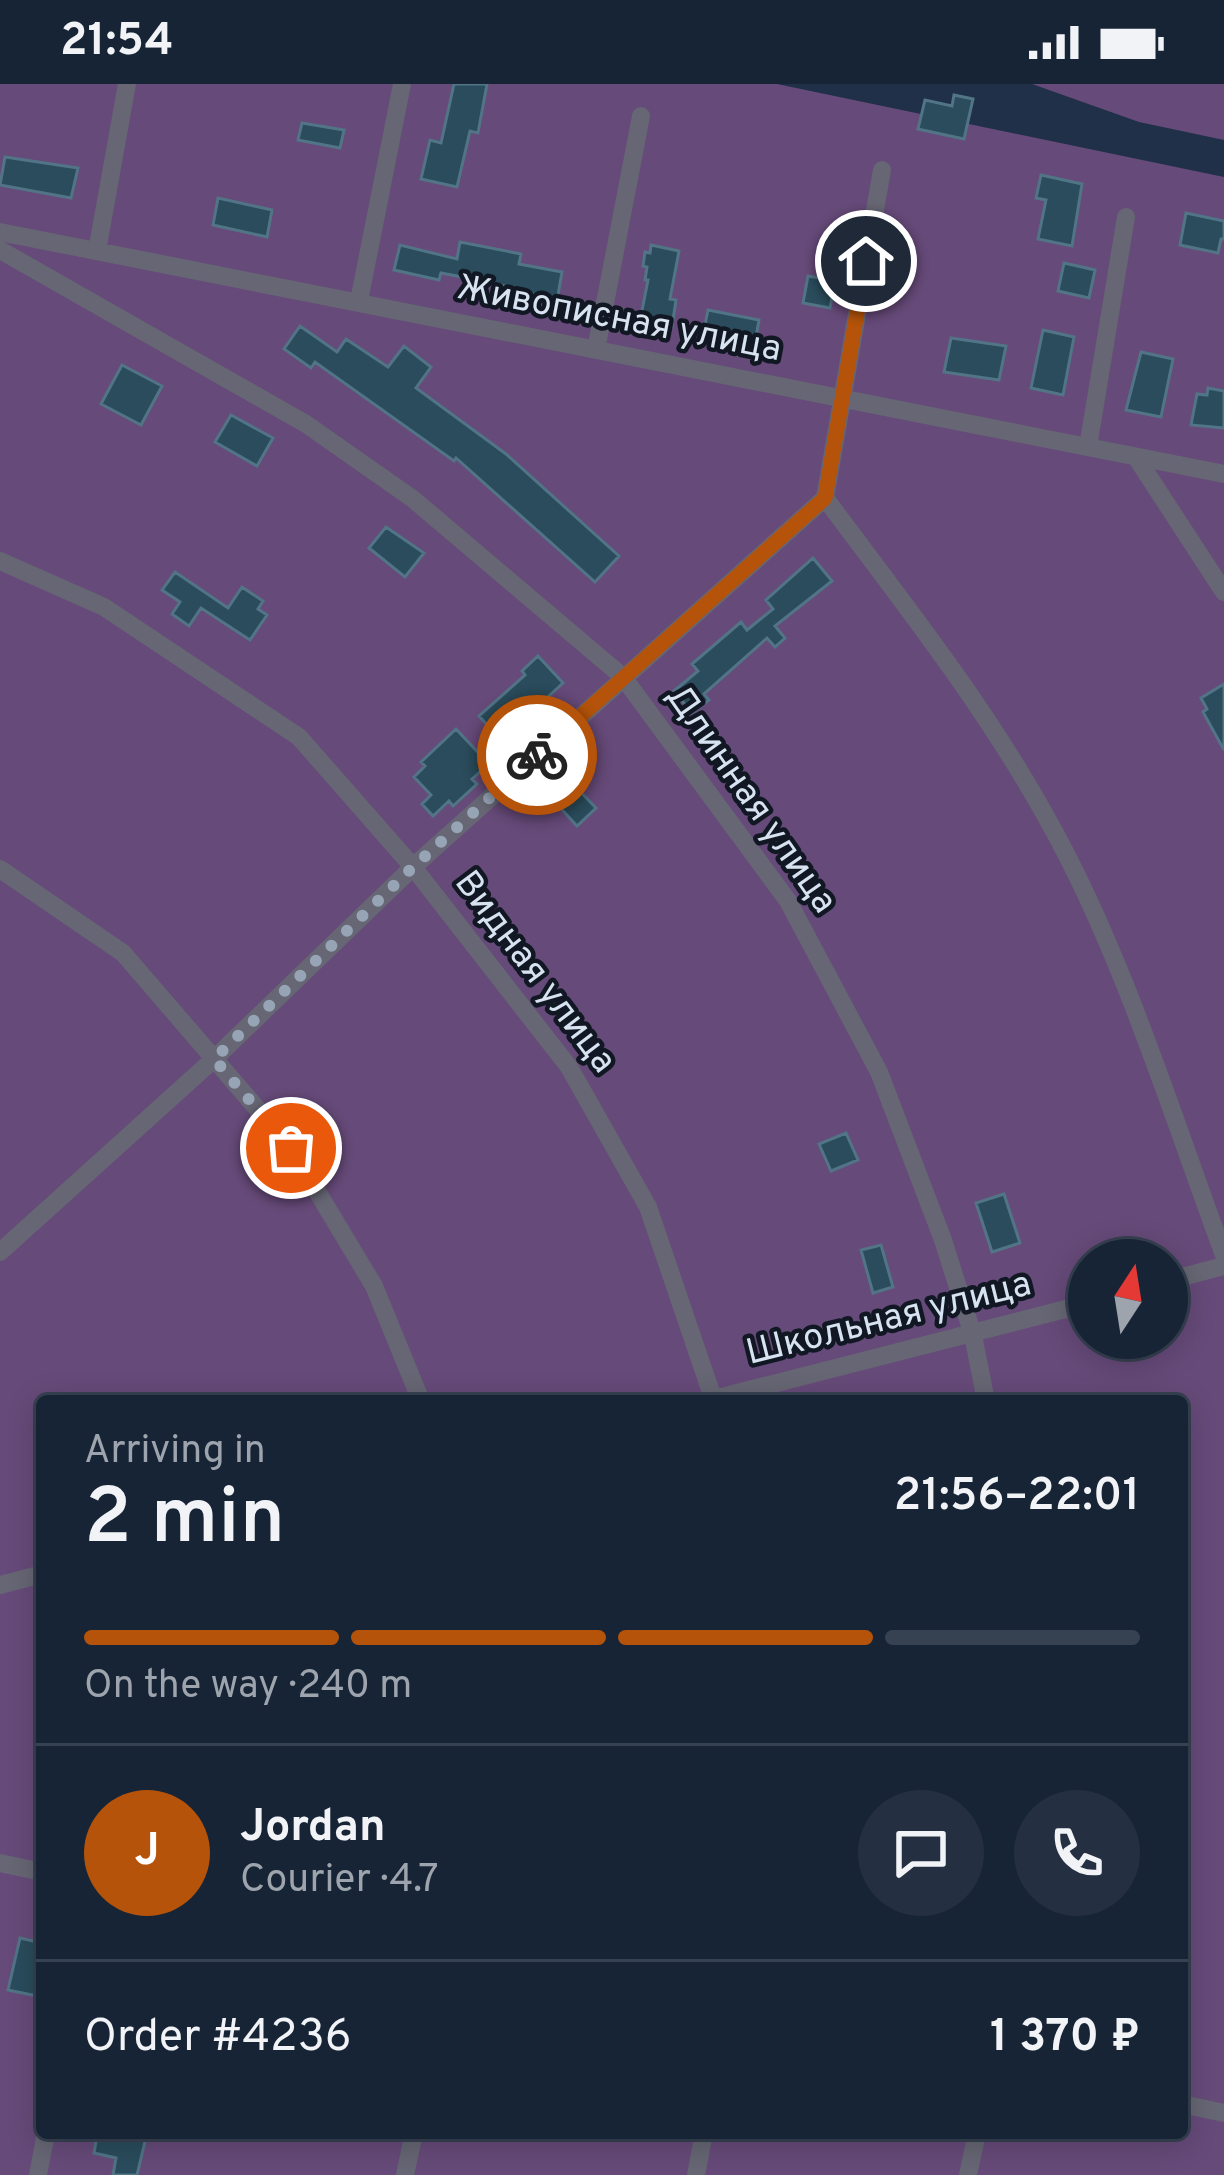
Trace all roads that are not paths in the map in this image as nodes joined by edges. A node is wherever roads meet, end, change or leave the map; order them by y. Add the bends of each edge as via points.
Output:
1 (127, 84) edge
2 (402, 84) edge
3 (641, 116) dead end
4 (882, 170) dead end
5 (1126, 217) dead end
6 (0, 232) edge
7 (0, 250) edge
8 (97, 251) junction
9 (359, 301) junction
10 (596, 350) junction
11 (841, 397) junction
12 (1088, 447) junction
13 (1136, 457) junction
14 (1224, 473) edge
15 (825, 498) junction
16 (0, 561) edge
17 (1224, 592) edge
18 (623, 677) junction
19 (413, 867) junction
20 (0, 869) edge
21 (214, 1059) junction
22 (0, 1252) edge
23 (1224, 1255) edge
24 (1224, 1266) edge
25 (1188, 1275) edge
26 (1068, 1309) edge
27 (973, 1335) junction
28 (419, 1395) edge
29 (709, 1395) edge
30 (731, 1395) edge
31 (985, 1395) edge
32 (36, 1576) edge
33 (0, 1585) edge
34 (0, 1863) edge
35 (36, 1870) edge
36 (1188, 2105) edge
37 (1224, 2113) edge
38 (45, 2139) edge
39 (413, 2139) edge
40 (703, 2139) edge
41 (975, 2139) edge
42 (38, 2175) edge
43 (406, 2175) edge
44 (696, 2175) edge
45 (968, 2175) edge

1 - 8 street
2 - 9 street
3 - 10 street
4 - 11 street
5 - 12 street
6 - 8 street, Живописная улица
7 - 18 street, Длинная улица via 307,424 413,499
8 - 9 street, Живописная улица
9 - 10 street, Живописная улица
10 - 11 street, Живописная улица
11 - 12 street, Живописная улица
11 - 15 street
12 - 13 street, Живописная улица
13 - 14 street, Живописная улица
13 - 17 street
15 - 18 street
15 - 23 street via 984,712 1051,825 1101,929
16 - 19 street, Видная улица via 104,607 299,737
18 - 19 street
18 - 27 street, Длинная улица via 788,902 859,1034
19 - 21 street
19 - 29 street, Видная улица via 569,1067 648,1208
20 - 21 street via 123,953
21 - 22 street
21 - 28 street via 291,1148 374,1286
24 - 25 street
26 - 27 street, Школьная улица
27 - 30 street, Школьная улица
27 - 31 street, Длинная улица
32 - 33 street
34 - 35 street
36 - 37 street
38 - 42 street
39 - 43 street
40 - 44 street
41 - 45 street

